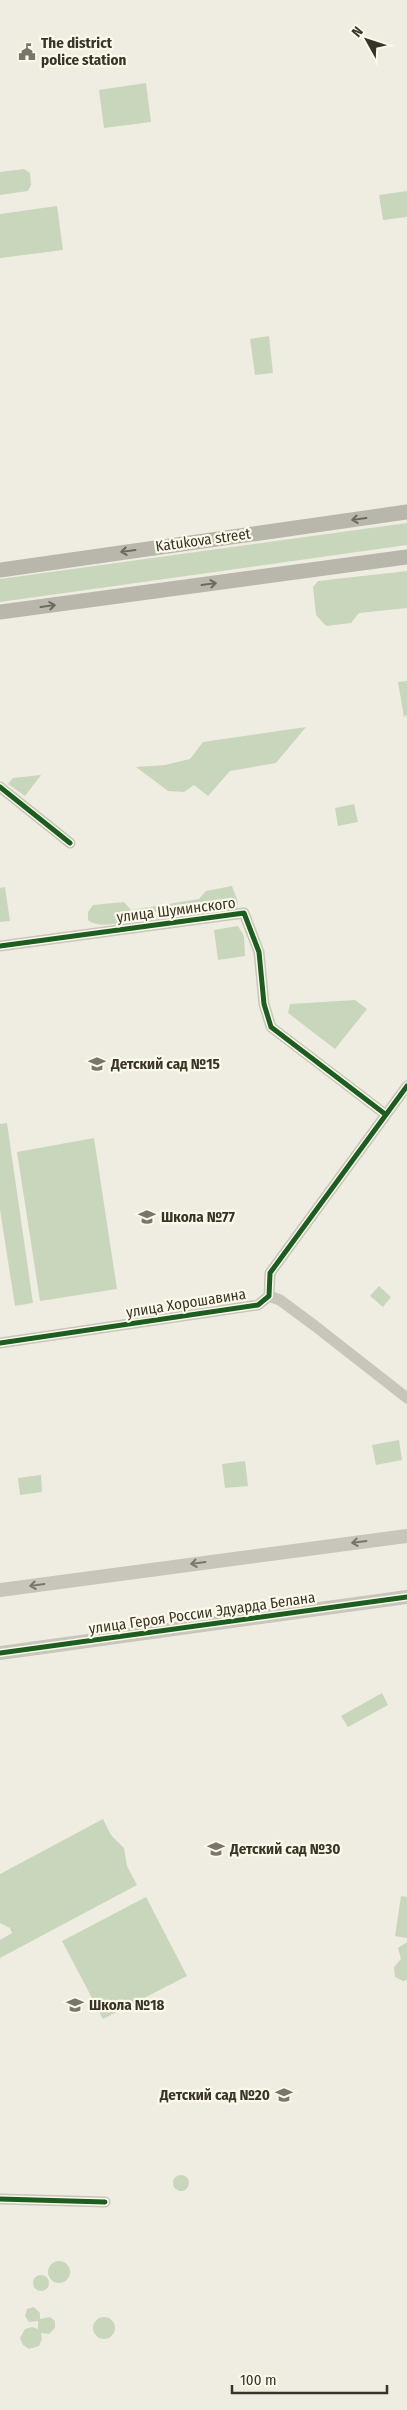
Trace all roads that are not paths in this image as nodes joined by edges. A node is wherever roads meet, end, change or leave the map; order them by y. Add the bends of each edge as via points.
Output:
1 (407, 512) edge
2 (407, 557) edge
3 (0, 570) edge
4 (0, 612) edge
5 (0, 787) edge
6 (70, 843) dead end
7 (0, 946) edge
8 (407, 1086) edge
9 (385, 1114) junction
10 (269, 1296) junction
11 (0, 1343) edge
12 (407, 1398) edge
13 (407, 1536) edge
14 (0, 1590) edge
15 (407, 1597) edge
16 (0, 1653) edge
17 (0, 2199) edge
18 (105, 2202) dead end

1 -> 3 main road, Katukova street
4 -> 2 main road
5 - 6 street
7 - 9 street, улица Шуминского via 244,913 259,952 264,1004 271,1027
8 - 9 street, улица Хорошавина
9 - 10 street, улица Хорошавина via 270,1273
10 - 11 street, улица Хорошавина via 258,1305
10 - 12 street via 308,1320
13 -> 14 street
15 - 16 street, улица Героя России Эдуарда Белана
17 - 18 street

